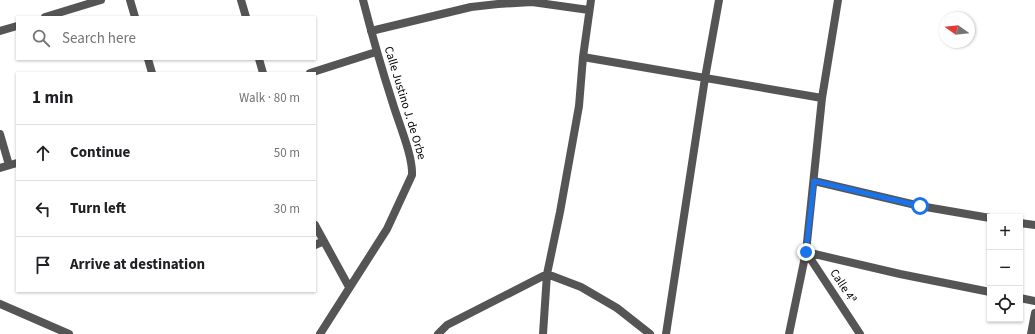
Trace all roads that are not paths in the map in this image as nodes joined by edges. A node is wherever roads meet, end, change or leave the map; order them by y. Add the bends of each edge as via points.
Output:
1 (101, 0) edge
2 (130, 0) edge
3 (240, 0) edge
4 (363, 0) edge
5 (591, 0) edge
6 (719, 0) edge
7 (838, 0) edge
8 (589, 10) junction
9 (48, 16) edge
10 (135, 16) edge
11 (246, 16) edge
12 (16, 26) edge
13 (0, 31) edge
14 (371, 32) junction
15 (376, 52) junction
16 (583, 57) junction
17 (148, 60) edge
18 (259, 60) edge
19 (152, 72) edge
20 (263, 72) edge
21 (313, 72) edge
22 (705, 78) junction
23 (822, 98) junction
24 (0, 134) edge
25 (13, 164) edge
26 (0, 168) edge
27 (814, 181) junction
28 (987, 217) edge
29 (1023, 223) edge
30 (1035, 225) edge
31 (316, 228) edge
32 (324, 241) junction
33 (316, 245) edge
34 (806, 252) junction
35 (547, 274) junction
36 (350, 287) junction
37 (987, 291) edge
38 (1023, 299) edge
39 (1035, 301) edge
40 (0, 304) edge
41 (1035, 313) edge
42 (69, 334) edge
43 (320, 334) edge
44 (438, 334) edge
45 (543, 334) edge
46 (650, 334) edge
47 (666, 334) edge
48 (789, 334) edge
49 (860, 334) edge
50 (1030, 334) edge

1 - 9 street
2 - 10 street
3 - 11 street
4 - 14 street, Calle Justino J. de Orbe
5 - 8 street
6 - 22 street
7 - 23 street
8 - 14 street via 532,2 498,4 471,7
8 - 16 street
12 - 13 street
14 - 15 street, Calle Justino J. de Orbe
15 - 21 street
15 - 36 street, Calle Justino J. de Orbe via 408,150 412,176 387,229
16 - 22 street
16 - 35 street via 579,106
17 - 19 street
18 - 20 street
22 - 23 street
22 - 47 street
23 - 27 street
24 - 25 street
25 - 26 street
27 - 28 street via 920,206
27 - 34 street
29 - 30 street
31 - 32 street
32 - 33 street
32 - 36 street
34 - 37 street
34 - 48 street
34 - 49 street, Calle 4ª
35 - 44 street via 447,325
35 - 45 street
35 - 46 street via 581,287 617,308
36 - 43 street, Calle Justino J. de Orbe
38 - 39 street
40 - 42 street
41 - 50 street

